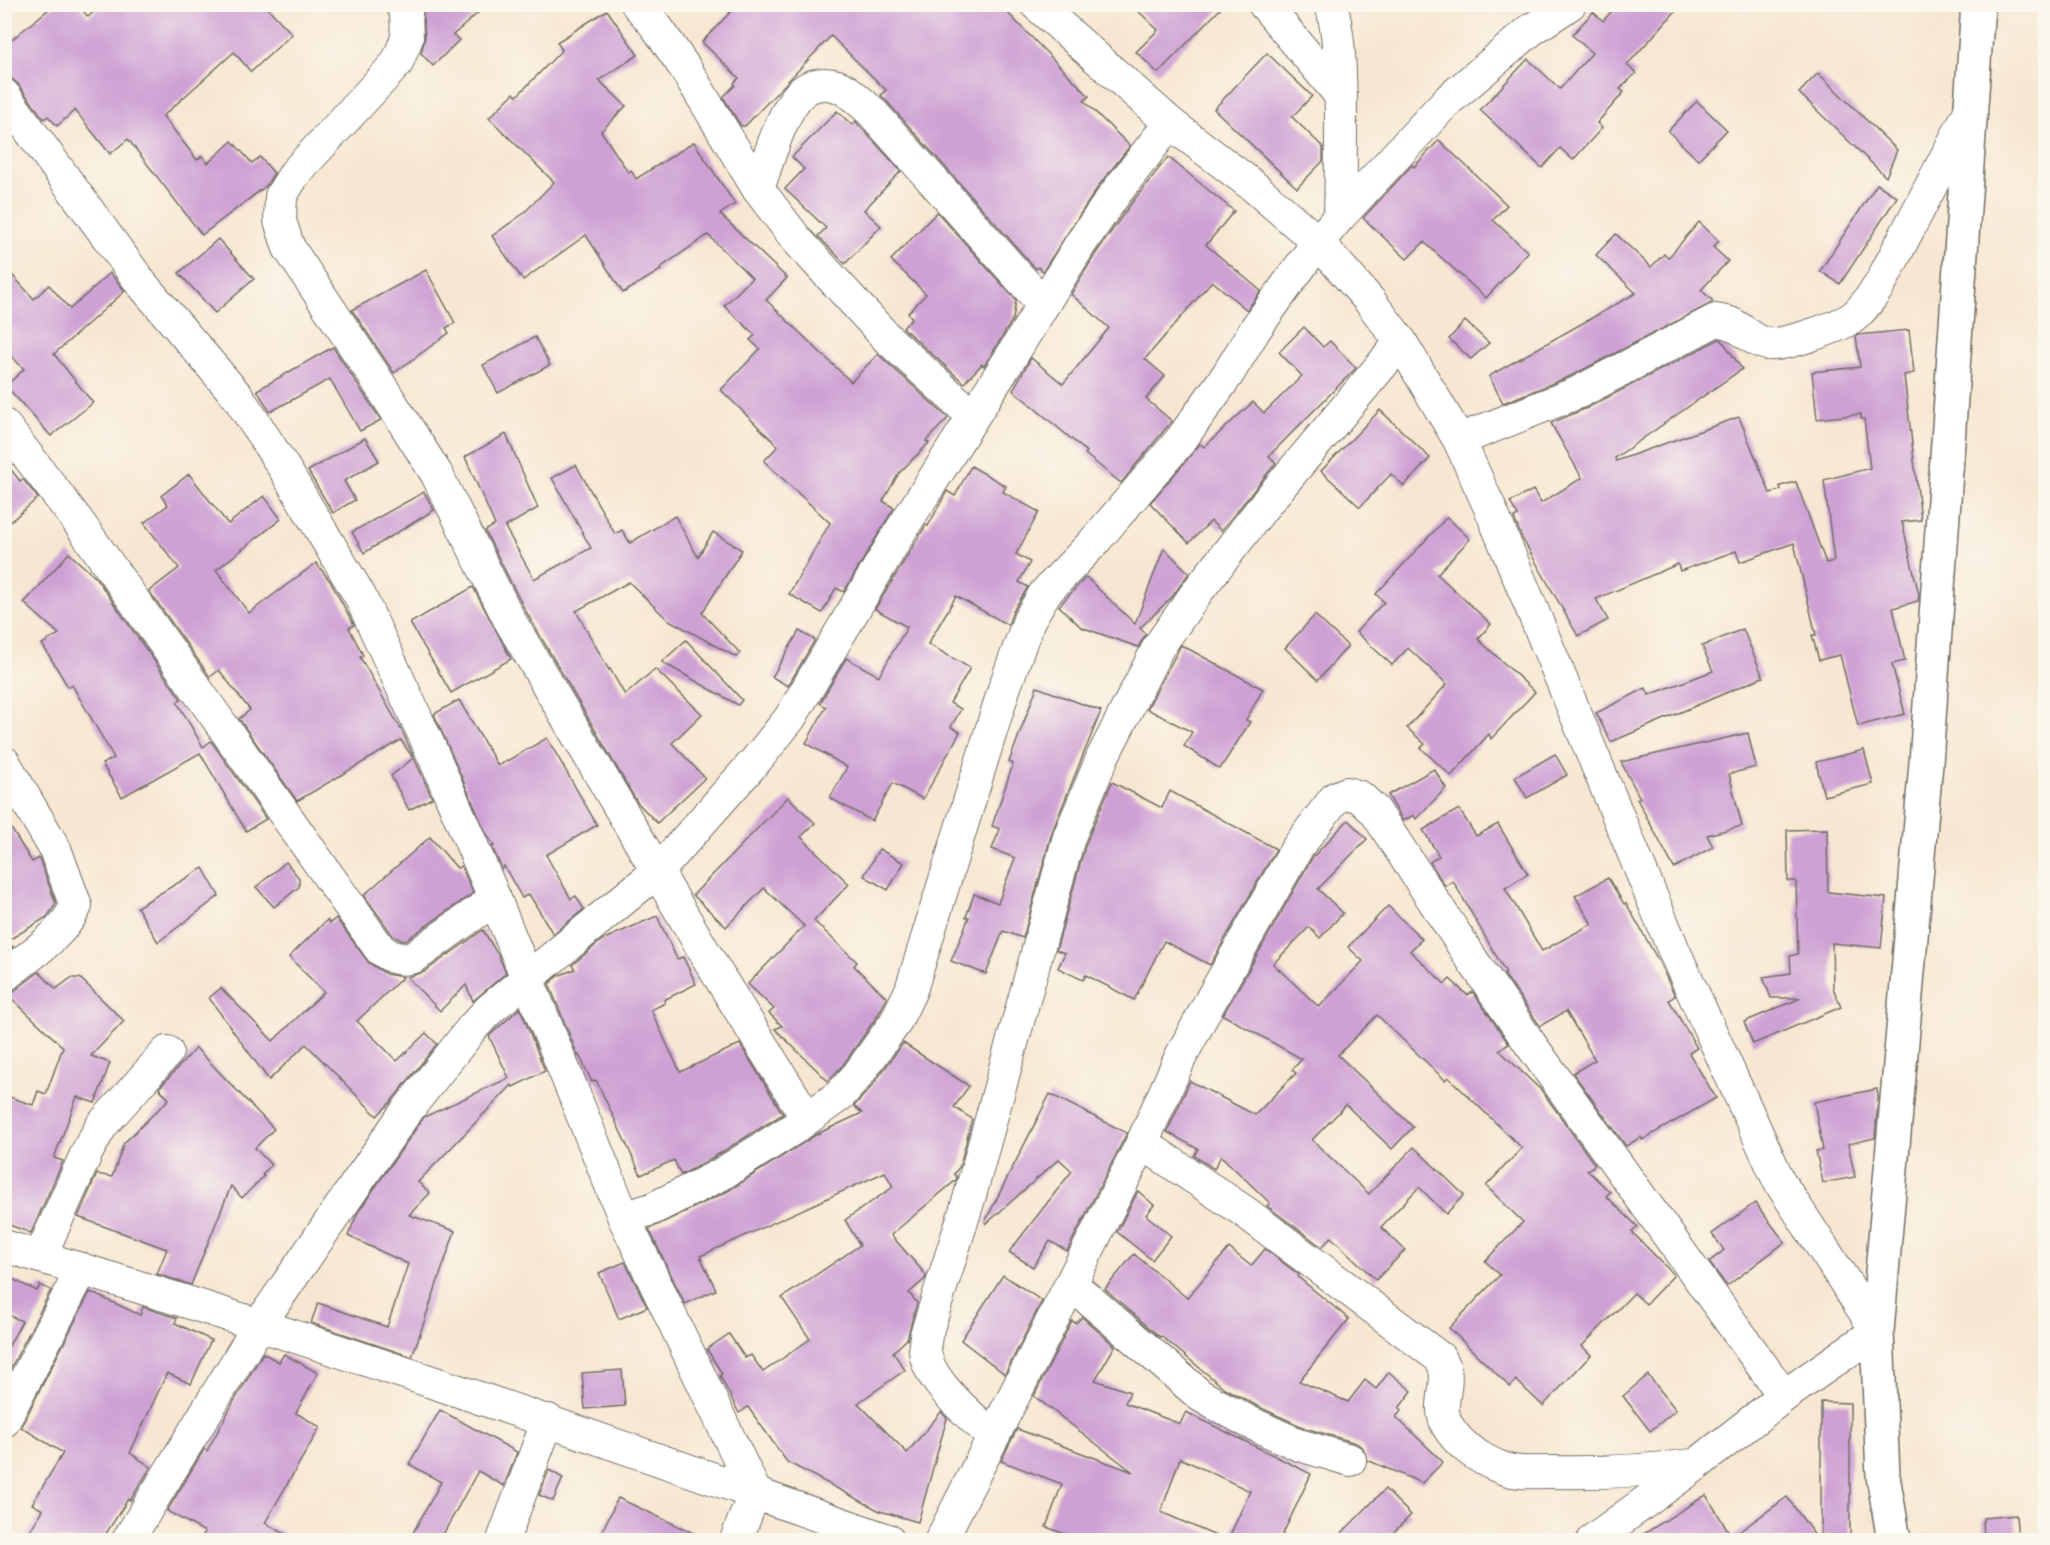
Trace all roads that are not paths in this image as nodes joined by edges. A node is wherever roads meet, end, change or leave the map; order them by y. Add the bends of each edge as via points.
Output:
1 (401, 4) edge
2 (637, 4) edge
3 (1036, 4) edge
4 (1264, 4) edge
5 (1331, 4) edge
6 (1570, 4) edge
7 (1977, 4) edge
8 (4, 94) edge
9 (1341, 96) junction
10 (1971, 109) junction
11 (1170, 123) junction
12 (758, 189) junction
13 (1340, 216) junction
14 (1318, 242) junction
15 (1042, 304) junction
16 (1401, 342) junction
17 (973, 416) junction
18 (4, 425) edge
19 (1459, 440) junction
20 (4, 762) edge
21 (658, 871) junction
22 (495, 899) junction
23 (4, 976) edge
24 (527, 979) junction
25 (167, 1052) dead end
26 (807, 1118) junction
27 (1142, 1143) junction
28 (624, 1218) junction
29 (4, 1246) edge
30 (39, 1257) junction
31 (82, 1269) junction
32 (1071, 1284) junction
33 (258, 1325) junction
34 (1877, 1331) junction
35 (1784, 1396) junction
36 (548, 1420) junction
37 (4, 1421) edge
38 (993, 1437) junction
39 (1350, 1460) dead end
40 (1696, 1465) junction
41 (755, 1492) junction
42 (128, 1540) edge
43 (503, 1540) edge
44 (736, 1540) edge
45 (888, 1540) edge
46 (941, 1540) edge
47 (1593, 1540) edge
48 (1894, 1540) edge

1 - 21 street via 406,12 407,38 397,63 295,173 281,196 280,221 289,248 436,473 509,619
2 - 12 street via 685,68
3 - 11 street
4 - 9 street
5 - 9 street via 1338,30
6 - 13 street via 1531,30 1446,102
7 - 10 street
8 - 22 street via 141,283 238,397 284,468 360,596
9 - 13 street
10 - 19 street via 1879,286 1853,317 1836,327 1779,344 1761,342 1716,320 1579,392
10 - 34 street via 1926,763
11 - 14 street via 1252,185
11 - 15 street via 1115,194
12 - 15 street via 788,110 801,92 814,85 839,86 870,110
12 - 17 street via 847,296
13 - 14 street
14 - 16 street
14 - 26 street via 1180,441 1039,602 1004,689 911,990 895,1023 857,1076 840,1095
15 - 17 street
16 - 19 street
16 - 38 street via 1268,502 1160,646 1103,756 1069,837 924,1350 930,1369 943,1388
17 - 21 street via 790,718
18 - 22 street via 76,519 380,950 402,960 414,957
19 - 34 street via 1675,952 1779,1181
20 - 23 street via 55,849 76,906 55,935
21 - 24 street
21 - 26 street
22 - 24 street
24 - 28 street
24 - 33 street via 473,1027 405,1113
25 - 30 street via 102,1125
26 - 28 street via 720,1175 652,1209
27 - 32 street
27 - 35 street via 1181,1056 1297,849 1335,798 1347,793 1360,797 1375,811 1531,1045
27 - 40 street via 1245,1212 1440,1358 1446,1367 1443,1412 1447,1424 1472,1452 1506,1470 1524,1472 1630,1471
28 - 41 street
29 - 30 street
30 - 31 street
31 - 33 street
31 - 37 street
32 - 38 street
32 - 39 street via 1201,1396 1299,1445
33 - 36 street
33 - 42 street
34 - 35 street
34 - 48 street via 1883,1476
35 - 40 street
36 - 41 street
36 - 43 street
38 - 46 street
40 - 47 street
41 - 44 street
41 - 45 street

